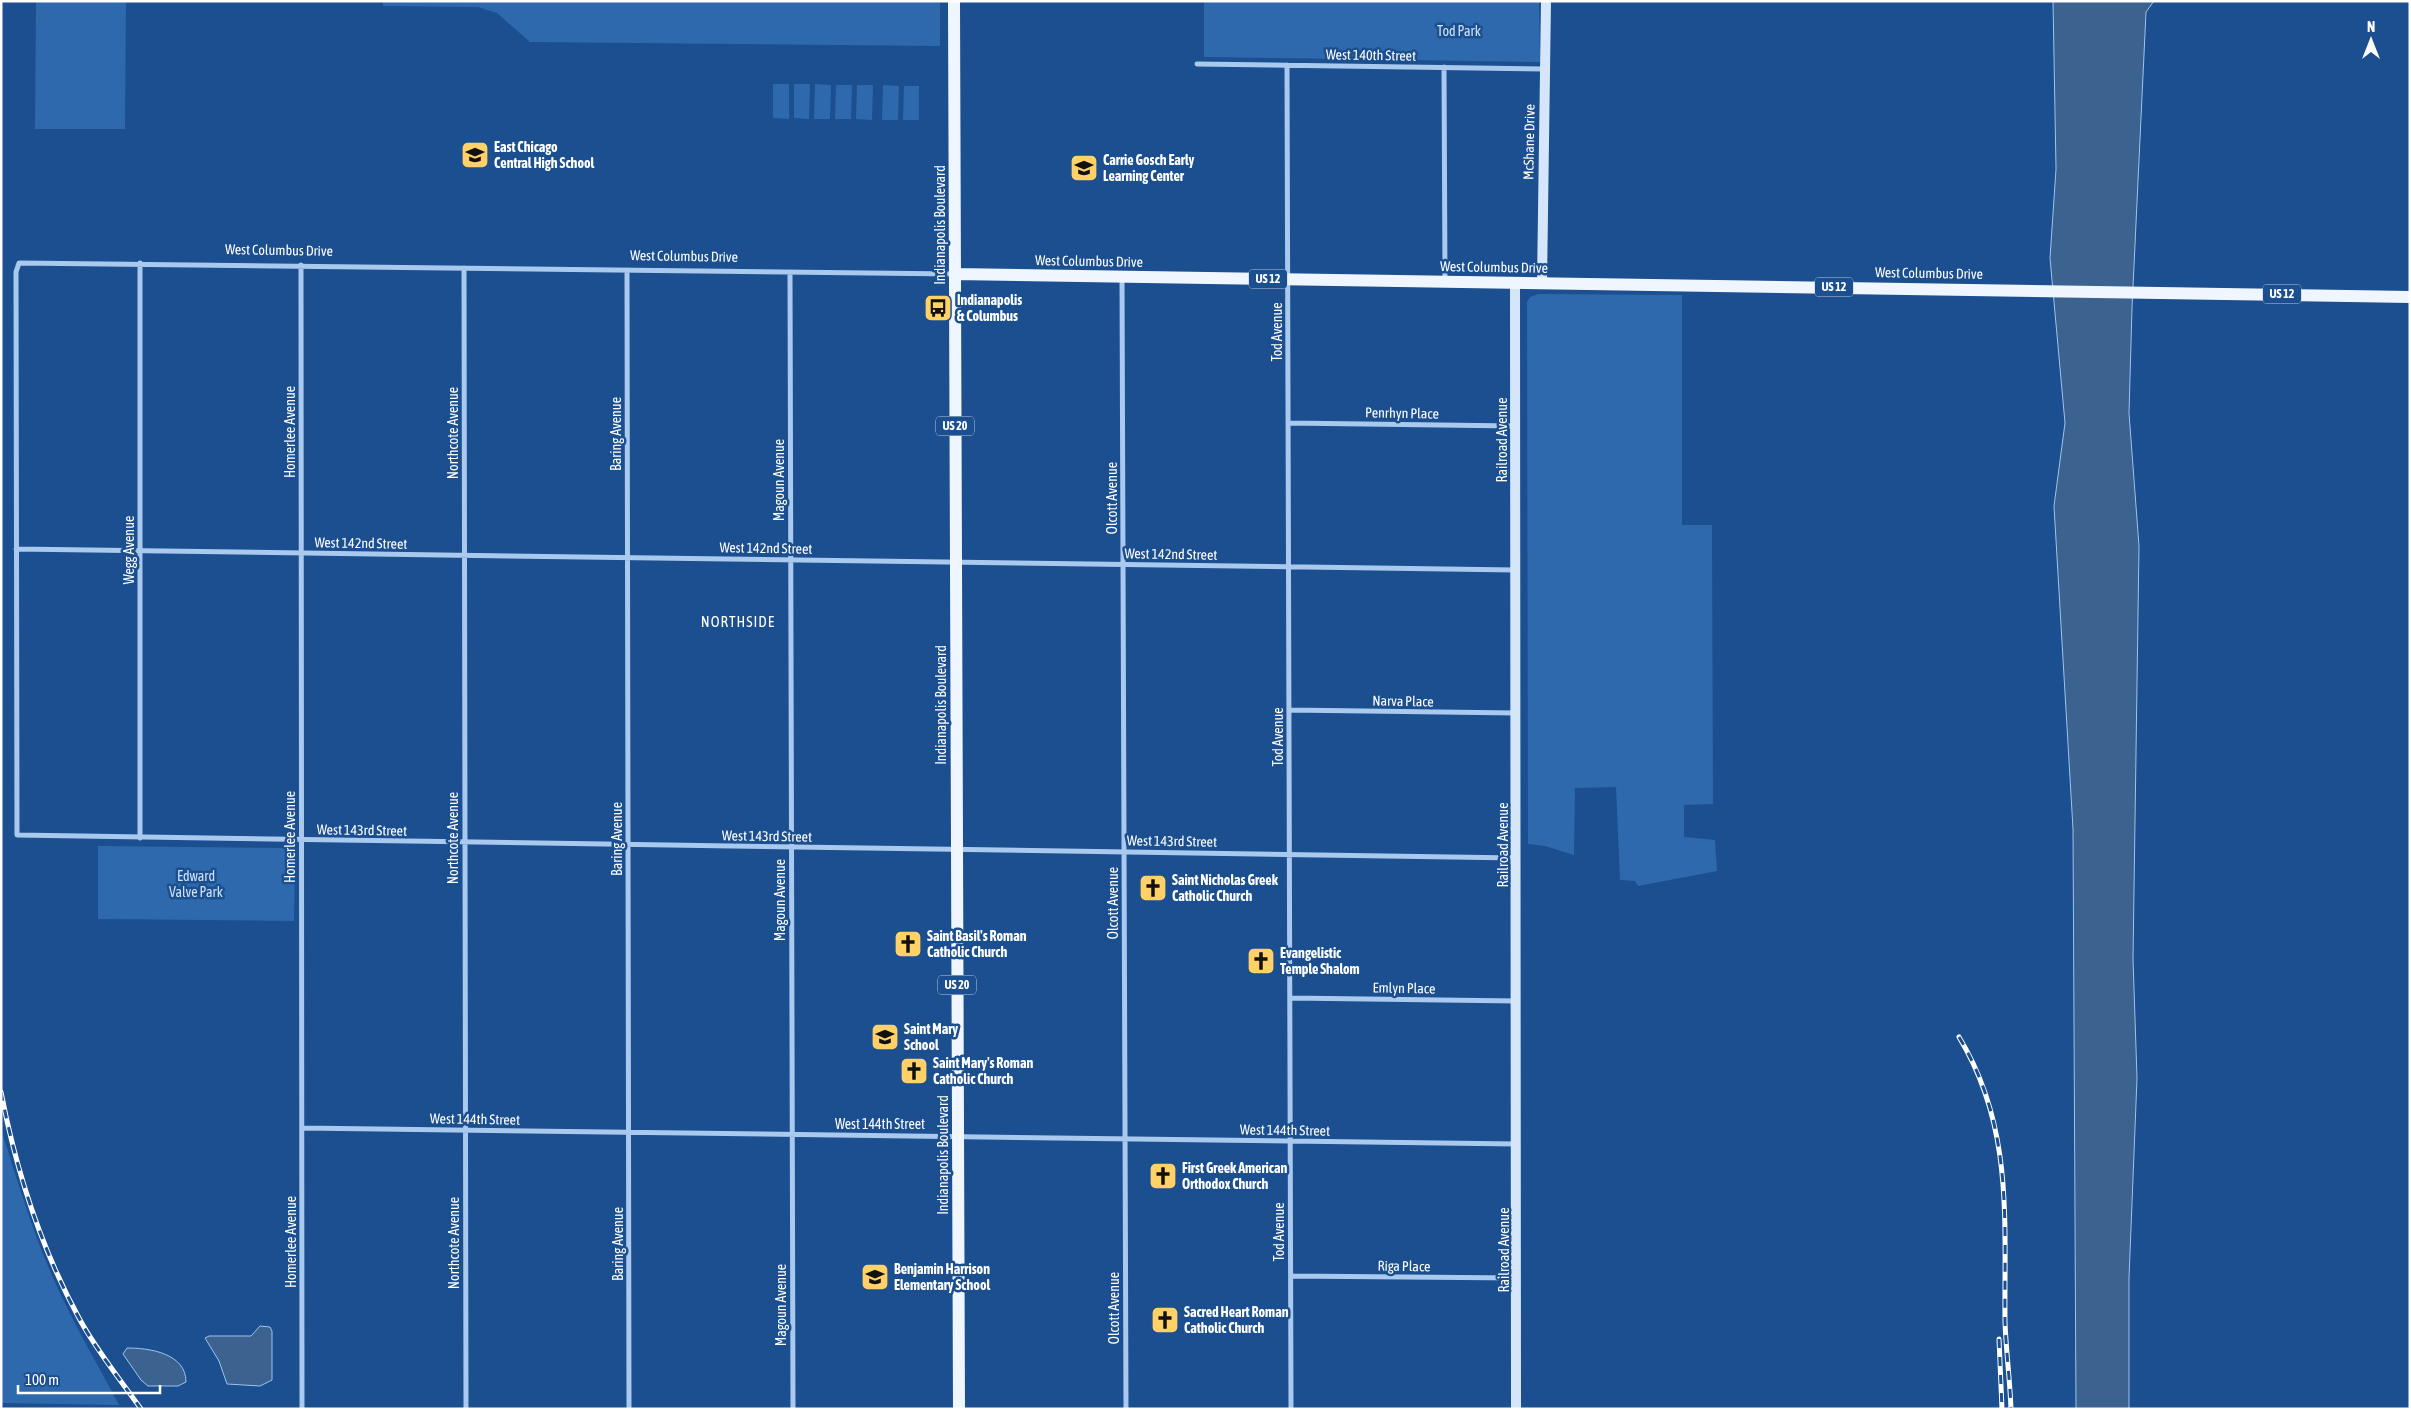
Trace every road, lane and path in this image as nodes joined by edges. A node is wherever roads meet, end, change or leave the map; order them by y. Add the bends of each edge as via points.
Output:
1 (954, 1) edge
2 (1546, 1) edge
3 (1197, 64) dead end
4 (1287, 65) junction
5 (1444, 67) junction
6 (1545, 69) junction
7 (140, 263) junction
8 (301, 265) junction
9 (464, 268) junction
10 (627, 270) junction
11 (790, 272) junction
12 (955, 274) junction
13 (1122, 276) junction
14 (1288, 279) junction
15 (1445, 281) junction
16 (1515, 282) junction
17 (1542, 283) junction
18 (2410, 297) edge
19 (1288, 423) junction
20 (1516, 426) junction
21 (16, 549) junction
22 (140, 551) junction
23 (301, 553) junction
24 (464, 556) junction
25 (627, 557) junction
26 (790, 560) junction
27 (956, 562) junction
28 (1124, 564) junction
29 (1289, 567) junction
30 (1516, 570) junction
31 (1289, 710) junction
32 (1516, 713) junction
33 (140, 838) junction
34 (301, 840) junction
35 (465, 842) junction
36 (628, 845) junction
37 (791, 847) junction
38 (957, 850) junction
39 (1124, 852) junction
40 (1290, 854) junction
41 (1517, 858) junction
42 (1290, 998) junction
43 (1518, 1001) junction
44 (302, 1128) junction
45 (465, 1130) junction
46 (629, 1133) junction
47 (792, 1134) junction
48 (958, 1136) junction
49 (1125, 1139) junction
50 (1290, 1141) junction
51 (1517, 1144) junction
52 (1291, 1276) junction
53 (1518, 1278) junction
54 (302, 1409) edge
55 (466, 1409) edge
56 (629, 1409) edge
57 (793, 1409) edge
58 (959, 1409) edge
59 (1126, 1409) edge
60 (1291, 1409) edge
61 (1516, 1409) edge

1 - 12 main road, Indianapolis Boulevard
2 - 6 street, McShane Drive
3 - 4 street, West 140th Street
4 - 5 street, West 140th Street
4 - 14 street, Tod Avenue
5 - 6 street, West 140th Street
5 - 15 street
6 - 17 street, McShane Drive
7 - 8 street, West Columbus Drive
7 - 21 street, West Columbus Drive via 22,261 16,272
7 - 22 street, Wegg Avenue
8 - 9 street, West Columbus Drive
8 - 23 street, Homerlee Avenue
9 - 10 street, West Columbus Drive
9 - 24 street, Northcote Avenue
10 - 11 street, West Columbus Drive
10 - 25 street, Baring Avenue
11 - 12 street, West Columbus Drive
11 - 26 street, Magoun Avenue
12 - 13 main road, West Columbus Drive / US 12
12 - 27 main road, Indianapolis Boulevard / US 20
13 - 14 main road, West Columbus Drive / US 12
13 - 28 street, Olcott Avenue
14 - 15 main road, West Columbus Drive / US 12
14 - 19 street, Tod Avenue
15 - 16 main road, West Columbus Drive / US 12
16 - 17 main road, West Columbus Drive / US 12
16 - 20 street, Railroad Avenue
17 - 18 main road, West Columbus Drive / US 12
19 - 20 street, Penrhyn Place
19 - 29 street, Tod Avenue
20 - 30 street, Railroad Avenue
21 - 22 street, West 142nd Street
21 - 33 street, West 143rd Street via 17,835
22 - 23 street, West 142nd Street
22 - 33 street, Wegg Avenue
23 - 24 street, West 142nd Street
23 - 34 street, Homerlee Avenue
24 - 25 street, West 142nd Street
24 - 35 street, Northcote Avenue
25 - 26 street, West 142nd Street
25 - 36 street, Baring Avenue
26 - 27 street, West 142nd Street
26 - 37 street, Magoun Avenue
27 - 28 street, West 142nd Street
27 - 38 main road, Indianapolis Boulevard / US 20
28 - 29 street, West 142nd Street
28 - 39 street, Olcott Avenue
29 - 30 street, West 142nd Street
29 - 31 street, Tod Avenue
30 - 32 street, Railroad Avenue
31 - 32 street, Narva Place
31 - 40 street, Tod Avenue
32 - 41 street, Railroad Avenue
33 - 34 street, West 143rd Street
34 - 35 street, West 143rd Street
34 - 44 street, Homerlee Avenue
35 - 36 street, West 143rd Street
35 - 45 street, Northcote Avenue
36 - 37 street, West 143rd Street
36 - 46 street, Baring Avenue
37 - 38 street, West 143rd Street
37 - 47 street, Magoun Avenue
38 - 39 street, West 143rd Street
38 - 48 main road, Indianapolis Boulevard / US 20
39 - 40 street, West 143rd Street
39 - 49 street, Olcott Avenue
40 - 41 street, West 143rd Street
40 - 42 street, Tod Avenue
41 - 43 street, Railroad Avenue
42 - 43 street, Emlyn Place
42 - 50 street, Tod Avenue
43 - 51 street, Railroad Avenue
44 - 45 street, West 144th Street
44 - 54 street, Homerlee Avenue
45 - 46 street, West 144th Street
45 - 55 street, Northcote Avenue
46 - 47 street, West 144th Street
46 - 56 street, Baring Avenue
47 - 48 street, West 144th Street
47 - 57 street, Magoun Avenue
48 - 49 street, West 144th Street
48 - 58 main road, Indianapolis Boulevard / US 20
49 - 50 street, West 144th Street
49 - 59 street, Olcott Avenue
50 - 51 street, West 144th Street
50 - 52 street, Tod Avenue
51 - 53 street, Railroad Avenue
52 - 53 street, Riga Place
52 - 60 street, Tod Avenue
53 - 61 street, Railroad Avenue

